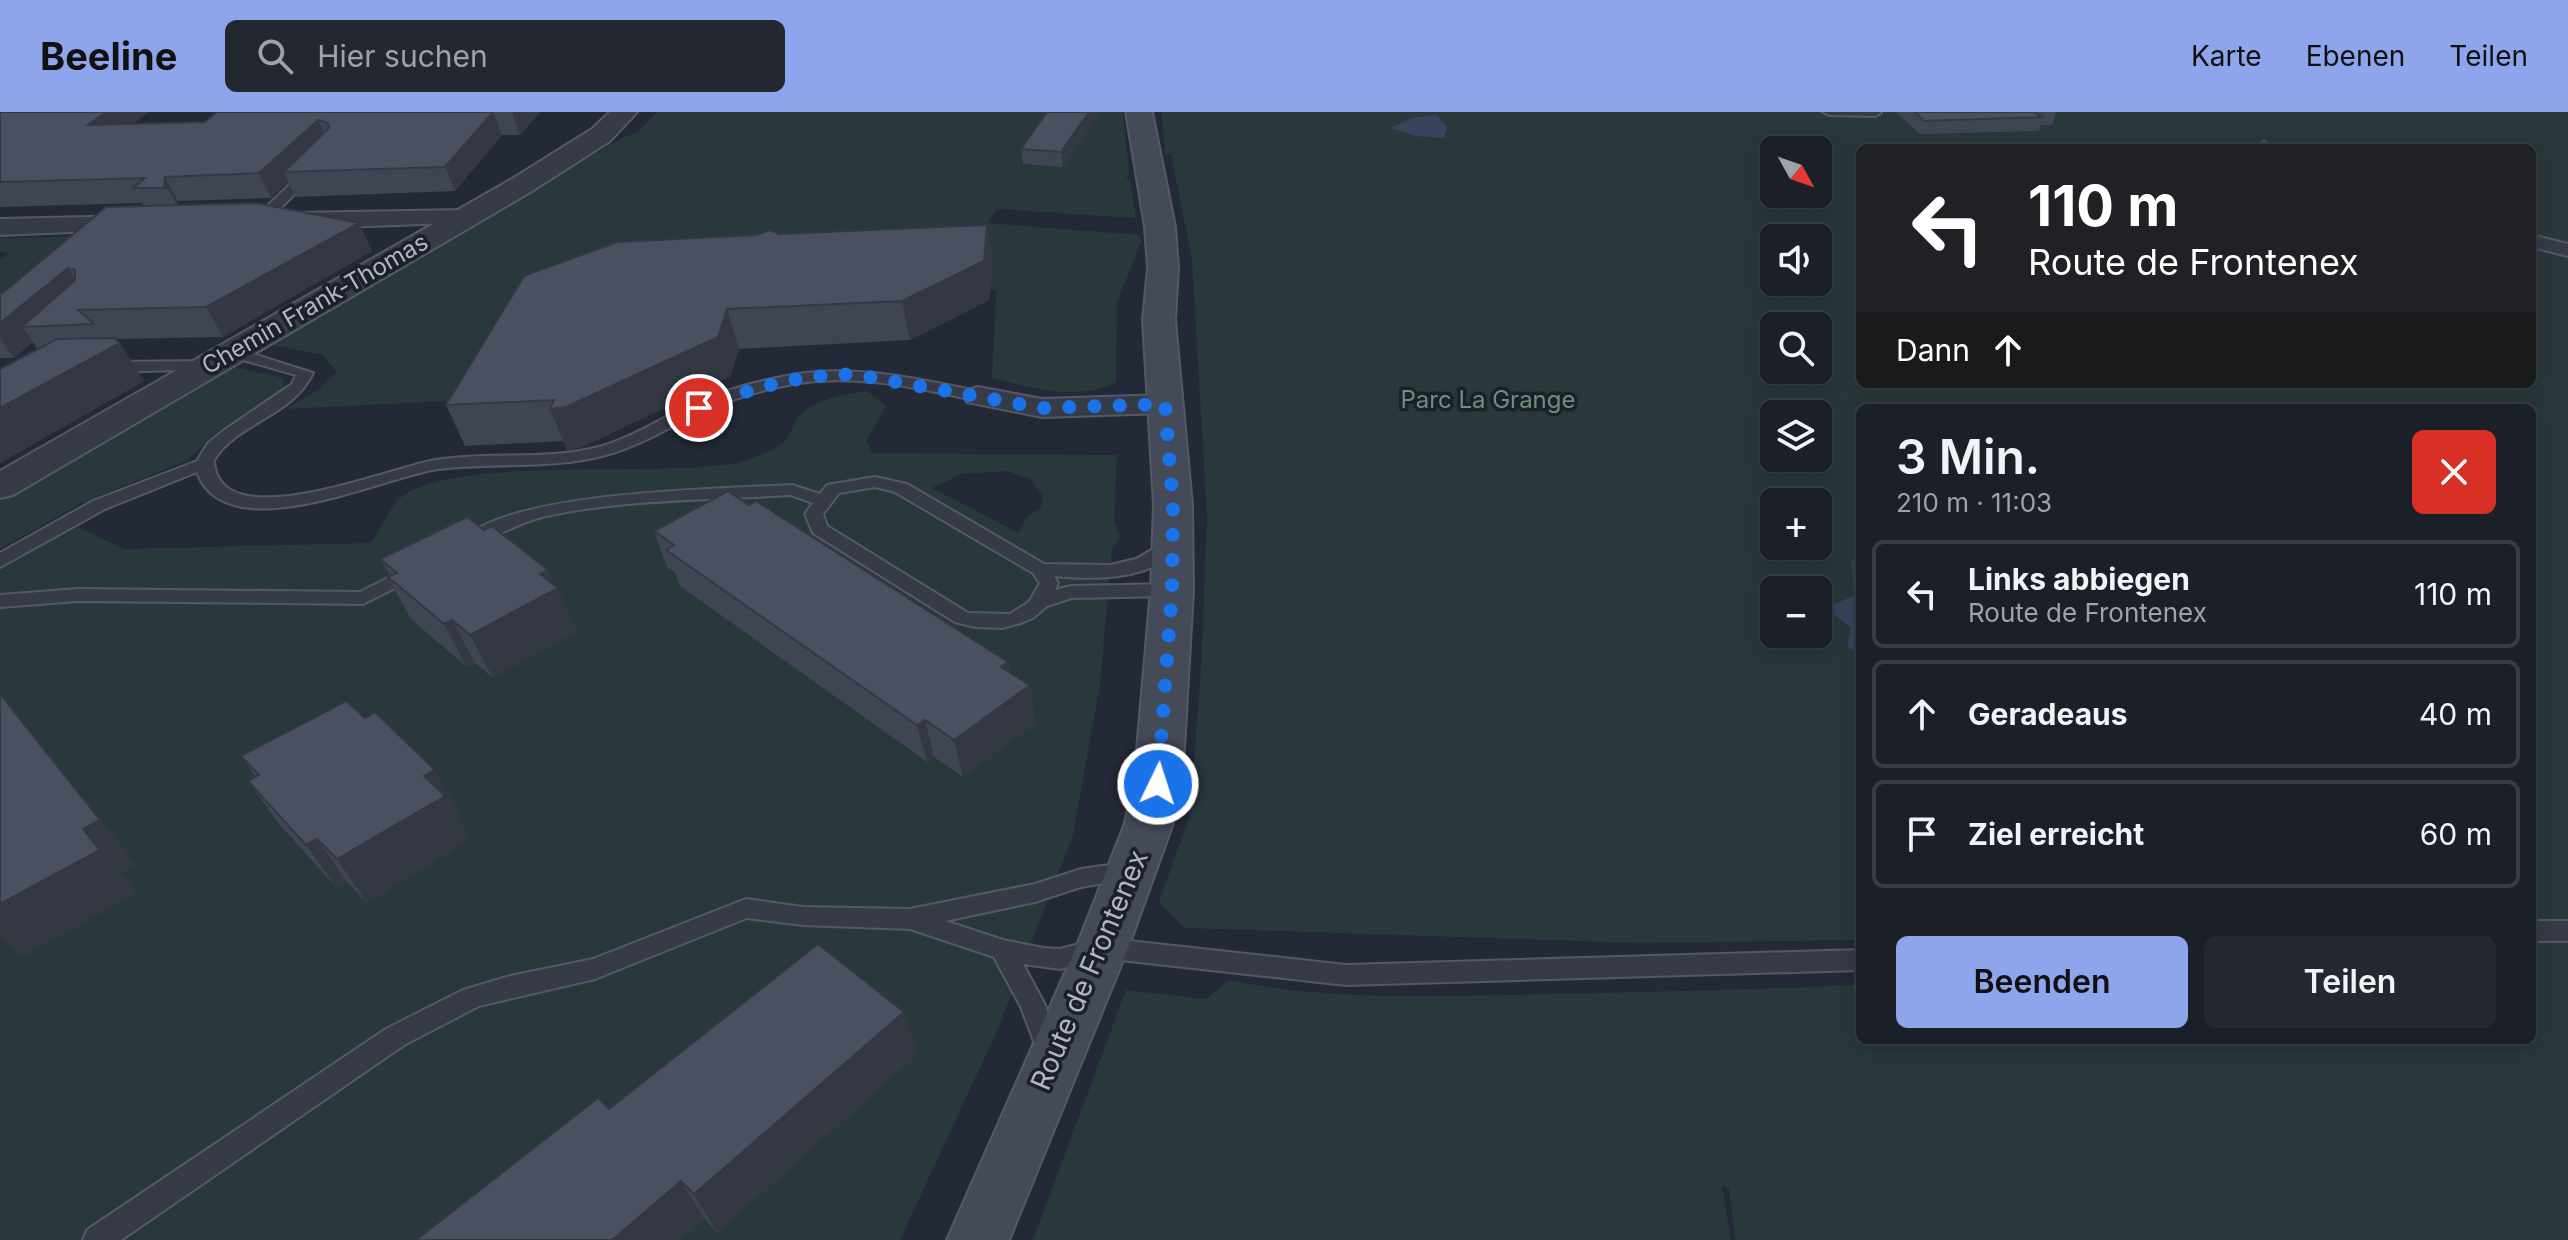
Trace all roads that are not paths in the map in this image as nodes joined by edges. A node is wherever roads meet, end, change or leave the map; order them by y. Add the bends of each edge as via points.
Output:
1 (624, 112) edge
2 (1139, 112) edge
3 (1875, 113) edge
4 (1833, 117) edge
5 (321, 160) edge
6 (466, 217) junction
7 (260, 221) junction
8 (232, 222) edge
9 (154, 224) edge
10 (0, 227) edge
11 (2536, 242) edge
12 (2568, 250) edge
13 (219, 359) junction
14 (98, 368) edge
15 (978, 396) joint
16 (1165, 404) junction
17 (205, 464) junction
18 (0, 487) edge
19 (822, 500) junction
20 (1173, 545) junction
21 (458, 548) edge
22 (0, 561) edge
23 (431, 562) edge
24 (1040, 569) junction
25 (1172, 590) junction
26 (1045, 600) junction
27 (0, 601) edge
28 (1132, 871) junction
29 (910, 919) junction
30 (2536, 931) edge
31 (2568, 931) edge
32 (1102, 948) junction
33 (1003, 950) junction
34 (1856, 960) edge
35 (1053, 1058) junction
36 (97, 1240) edge
37 (978, 1240) edge

1 - 6 street, Chemin Frank-Thomas via 574,153
2 - 16 main road, Route de Frontenex via 1160,227
3 - 4 lane
5 - 7 lane
6 - 7 street
6 - 13 street, Chemin Frank-Thomas
7 - 8 street
9 - 10 street
11 - 12 street
13 - 14 lane
13 - 17 lane via 299,369 305,378 294,393 230,433
13 - 18 street, Chemin Frank-Thomas
15 - 16 street via 1042,408
15 - 17 lane via 875,376 808,377 720,399 600,452 432,465 340,493 289,502 224,494 207,478
16 - 20 main road, Route de Frontenex
17 - 22 lane via 91,508
19 - 21 lane via 792,490 607,502 515,520
19 - 24 lane via 833,489 857,483 901,488
19 - 26 lane via 814,514 819,529 962,618 985,624 1012,620
20 - 24 lane via 1140,567
20 - 25 main road, Route de Frontenex
23 - 27 lane via 363,598 78,595
24 - 26 lane via 1049,583
25 - 26 lane via 1071,592
25 - 28 main road, Route de Frontenex via 1158,784
28 - 29 lane
28 - 32 main road, Route de Frontenex
29 - 33 lane
29 - 36 lane via 803,916 746,908 595,969 472,997 395,1037
30 - 31 lane
32 - 33 lane via 1060,959
32 - 34 lane via 1346,975
32 - 35 main road, Route de Frontenex
33 - 35 lane via 1033,1005
35 - 37 main road, Route de Frontenex

